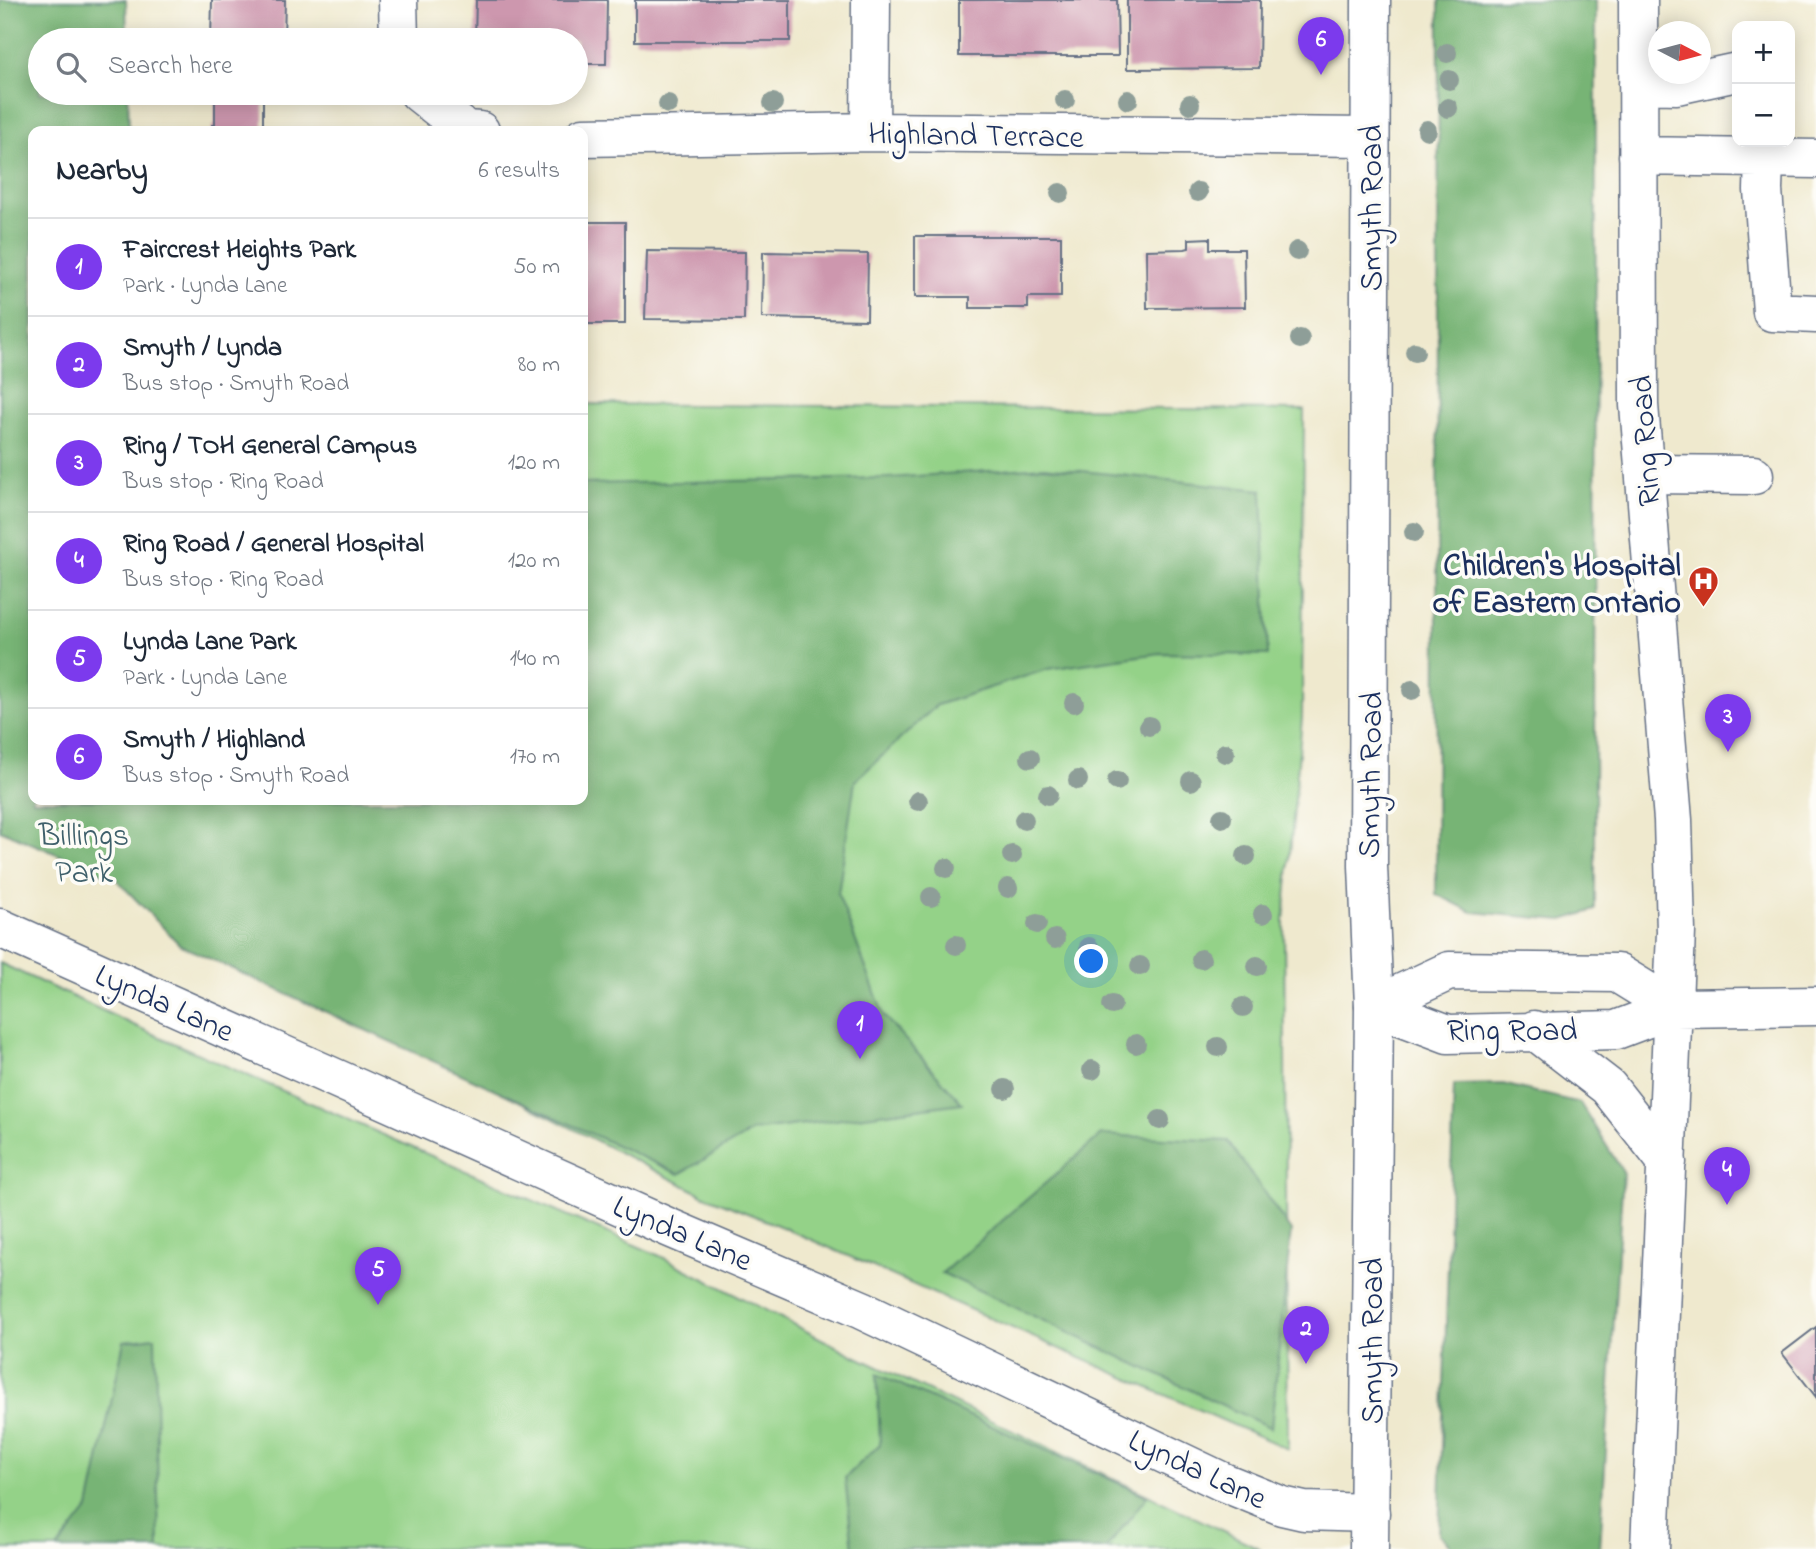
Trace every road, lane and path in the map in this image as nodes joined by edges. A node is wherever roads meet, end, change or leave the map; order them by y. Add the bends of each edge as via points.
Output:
1 (398, 0) edge
2 (871, 0) edge
3 (1371, 0) edge
4 (1638, 0) edge
5 (399, 28) edge
6 (1732, 73) edge
7 (1638, 84) junction
8 (434, 105) edge
9 (461, 126) edge
10 (870, 132) junction
11 (588, 136) edge
12 (1370, 137) junction
13 (1638, 156) junction
14 (1764, 158) junction
15 (1816, 159) edge
16 (1816, 314) edge
17 (1646, 474) junction
18 (1754, 475) dead end
19 (0, 928) edge
20 (1374, 1006) junction
21 (1816, 1006) edge
22 (1674, 1007) junction
23 (1534, 1030) junction
24 (1667, 1162) junction
25 (1369, 1531) edge
26 (1650, 1549) edge

1 - 5 street
2 - 10 street
3 - 12 street, Smyth Road
4 - 7 street, Ring Road
6 - 7 street via 1677,85
7 - 13 street, Ring Road
8 - 9 street
10 - 11 street, Highland Terrace
10 - 12 street, Highland Terrace
12 - 20 street, Smyth Road via 1368,866
13 - 14 street
13 - 17 street, Ring Road via 1639,405
14 - 15 street
14 - 16 street via 1772,312
17 - 18 street
17 - 22 street, Ring Road via 1673,820
19 - 25 street, Lynda Lane via 862,1310 1223,1482 1282,1506
20 - 22 street, Ring Road via 1449,971 1617,973
20 - 23 street, Ring Road via 1448,1034
20 - 25 street, Smyth Road
21 - 22 street
22 - 23 street, Ring Road via 1616,1030
22 - 24 street, Ring Road
23 - 24 street via 1608,1087
24 - 26 street, Ring Road

